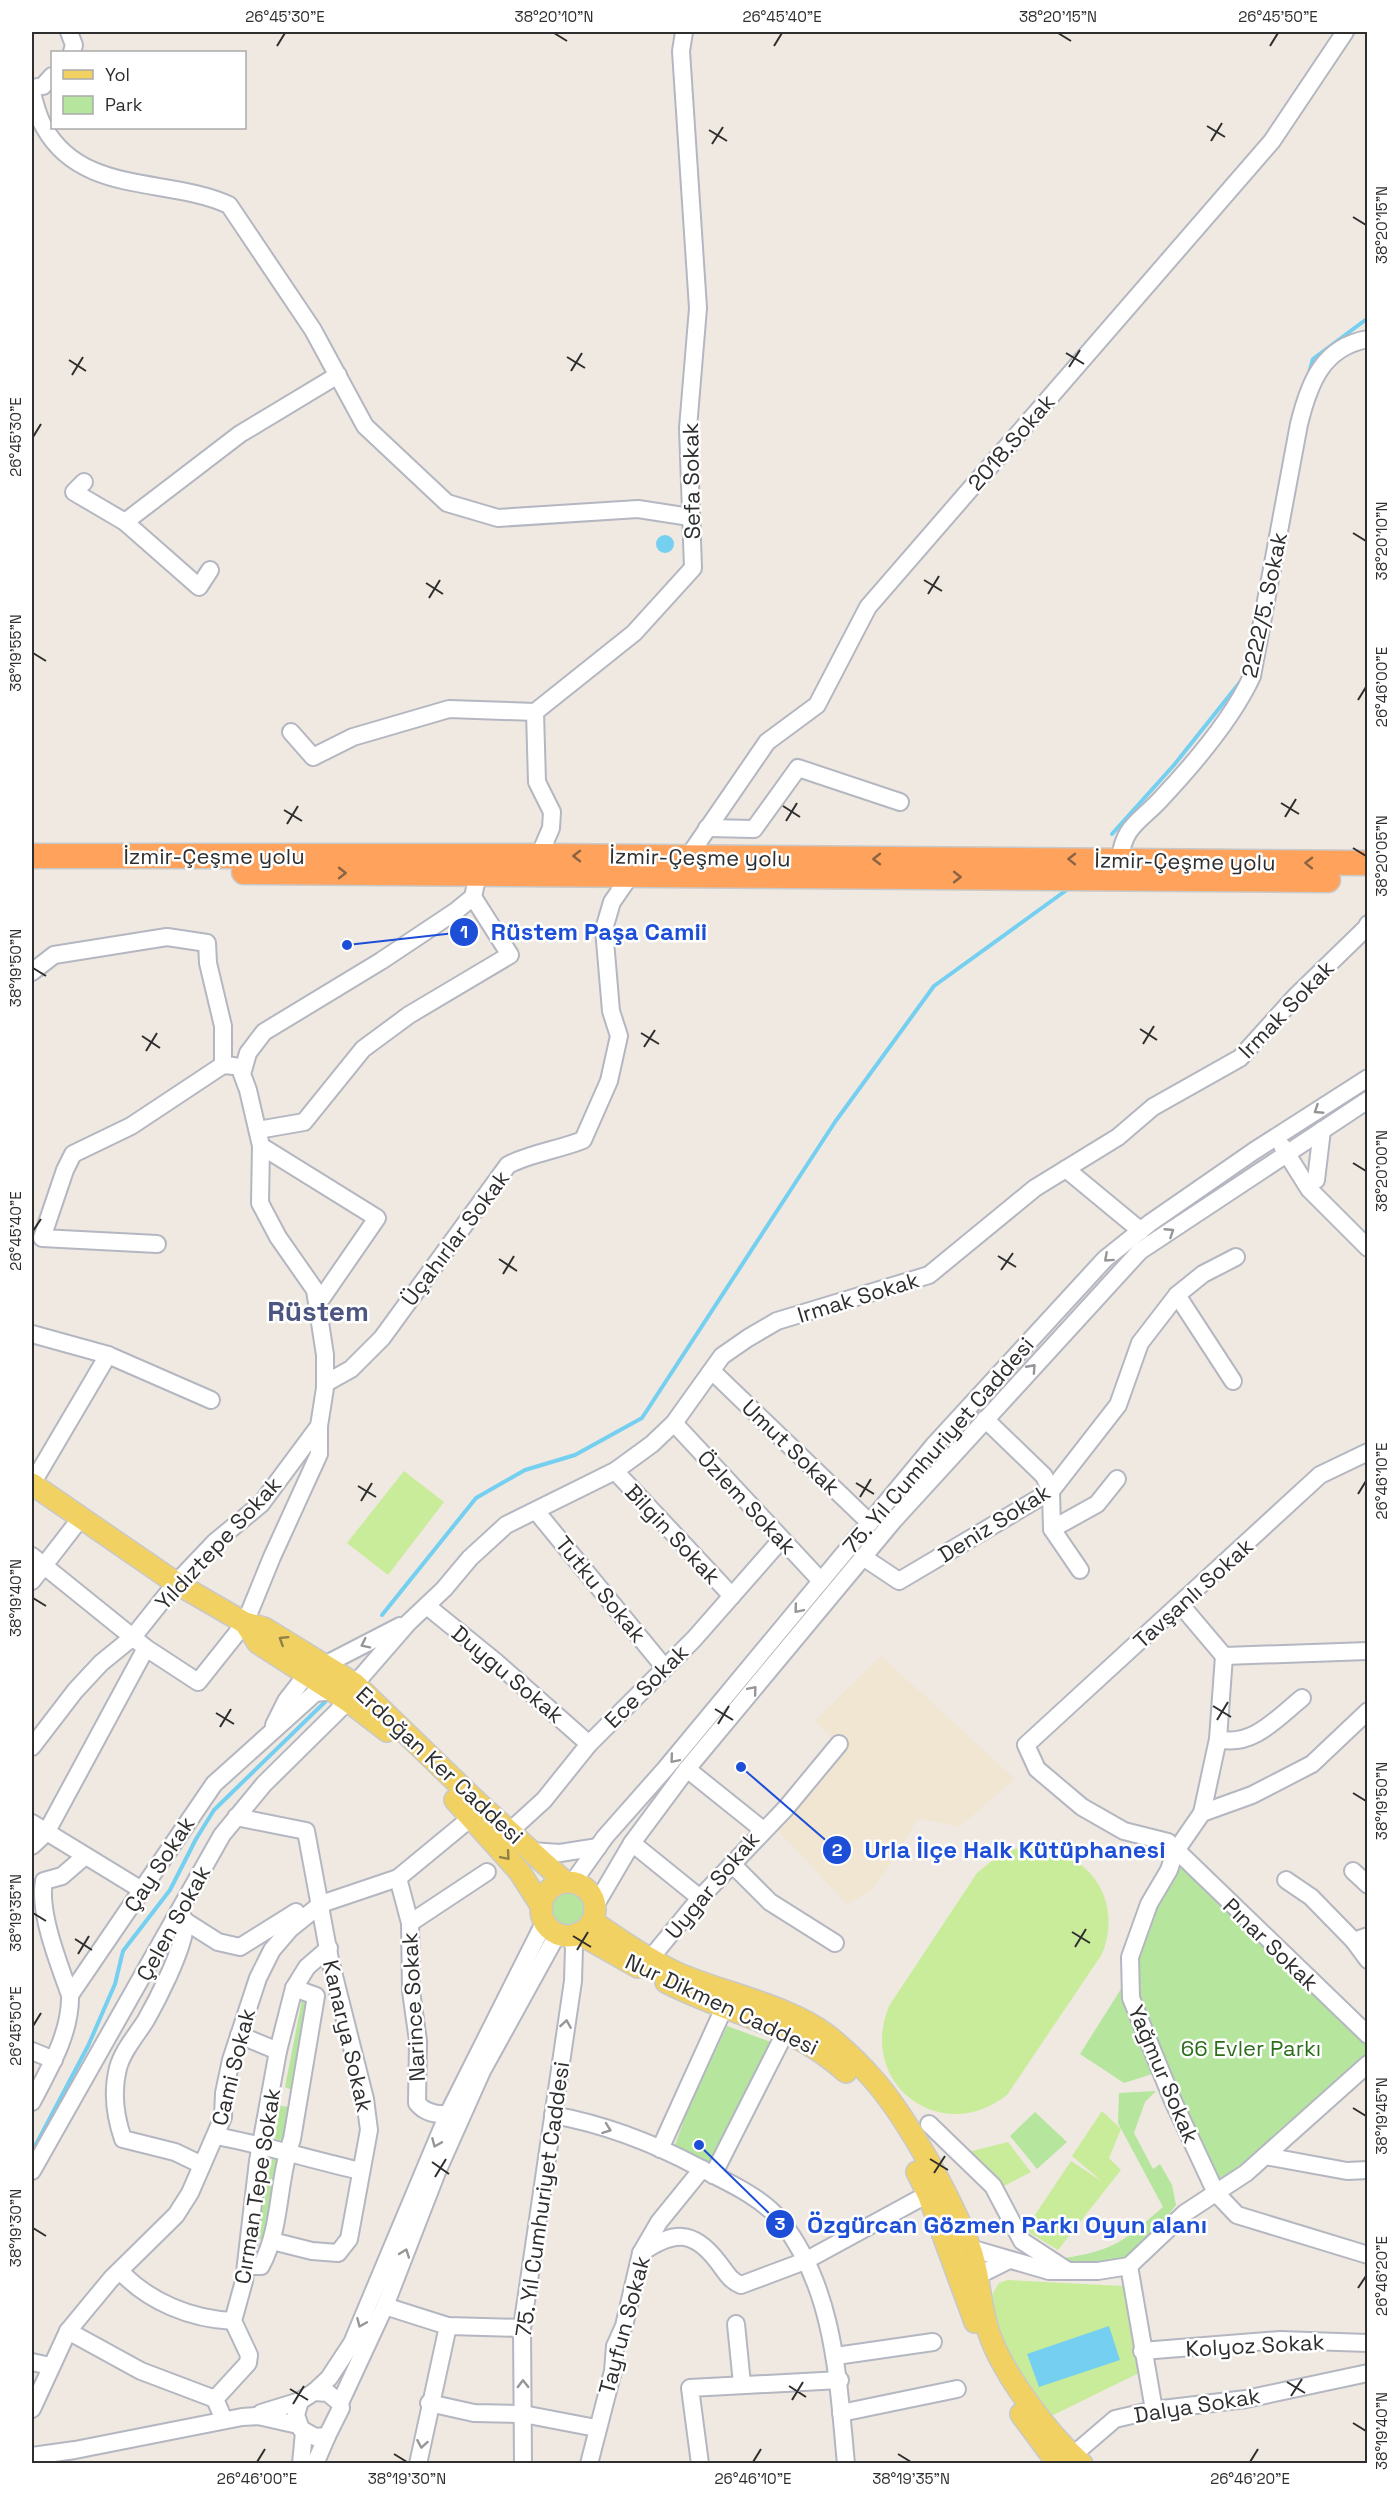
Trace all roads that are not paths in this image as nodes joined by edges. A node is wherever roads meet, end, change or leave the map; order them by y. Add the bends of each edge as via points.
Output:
1 (69, 32) edge
2 (684, 32) edge
3 (1345, 32) edge
4 (72, 51) edge
5 (51, 77) edge
6 (32, 91) edge
7 (1368, 339) edge
8 (338, 375) junction
9 (84, 482) dead end
10 (690, 517) junction
11 (125, 522) junction
12 (210, 570) dead end
13 (535, 712) junction
14 (291, 732) dead end
15 (900, 802) dead end
16 (707, 828) junction
17 (32, 856) edge
18 (539, 856) junction
19 (688, 856) junction
20 (1120, 860) junction
21 (1368, 863) edge
22 (32, 871) edge
23 (630, 876) junction
24 (1368, 880) edge
25 (476, 886) junction
26 (1367, 927) edge
27 (32, 972) edge
28 (223, 1065) junction
29 (242, 1074) junction
30 (1368, 1078) edge
31 (1368, 1100) edge
32 (1322, 1130) junction
33 (1282, 1133) junction
34 (260, 1138) junction
35 (1293, 1151) junction
36 (1066, 1169) junction
37 (1316, 1180) junction
38 (1322, 1201) junction
39 (1141, 1231) junction
40 (158, 1244) dead end
41 (1368, 1248) edge
42 (1236, 1257) dead end
43 (1177, 1295) junction
44 (317, 1305) junction
45 (32, 1334) edge
46 (108, 1355) junction
47 (712, 1371) junction
48 (1233, 1381) dead end
49 (326, 1383) junction
50 (211, 1400) dead end
51 (985, 1419) junction
52 (674, 1423) junction
53 (319, 1426) junction
54 (1368, 1452) edge
55 (615, 1471) junction
56 (1117, 1479) dead end
57 (32, 1484) edge
58 (1052, 1491) junction
59 (536, 1511) junction
60 (80, 1519) junction
61 (870, 1522) junction
62 (1052, 1529) junction
63 (780, 1540) junction
64 (863, 1557) junction
65 (38, 1560) edge
66 (1080, 1570) dead end
67 (32, 1581) edge
68 (821, 1581) junction
69 (176, 1582) junction
70 (732, 1596) junction
71 (1180, 1604) junction
72 (427, 1606) junction
73 (245, 1623) junction
74 (408, 1623) junction
75 (139, 1642) junction
76 (1368, 1651) edge
77 (1224, 1656) junction
78 (665, 1668) junction
79 (314, 1670) junction
80 (345, 1692) junction
81 (1302, 1698) dead end
82 (1368, 1711) edge
83 (273, 1729) junction
84 (1218, 1739) junction
85 (589, 1744) junction
86 (839, 1744) dead end
87 (32, 1747) edge
88 (1037, 1769) joint
89 (687, 1770) junction
90 (1202, 1813) junction
91 (236, 1817) junction
92 (472, 1817) junction
93 (32, 1823) edge
94 (763, 1830) junction
95 (510, 1831) junction
96 (46, 1833) junction
97 (632, 1843) junction
98 (32, 1846) edge
99 (598, 1847) junction
100 (531, 1851) junction
101 (1175, 1852) junction
102 (84, 1857) junction
103 (732, 1864) junction
104 (1353, 1871) dead end
105 (488, 1872) dead end
106 (398, 1878) junction
107 (1286, 1880) dead end
108 (569, 1882) junction
109 (1368, 1885) edge
110 (140, 1889) junction
111 (700, 1898) junction
112 (320, 1900) junction
113 (183, 1921) junction
114 (568, 1922) junction
115 (410, 1923) junction
116 (1361, 1939) edge
117 (836, 1943) dead end
118 (328, 1948) junction
119 (650, 1959) junction
120 (1368, 1960) edge
121 (294, 1988) junction
122 (70, 1995) junction
123 (724, 2008) junction
124 (786, 2031) junction
125 (239, 2035) junction
126 (1368, 2035) edge
127 (32, 2051) edge
128 (278, 2051) junction
129 (54, 2060) junction
130 (1368, 2064) edge
131 (32, 2102) edge
132 (448, 2114) junction
133 (553, 2115) junction
134 (929, 2124) dead end
135 (216, 2136) junction
136 (263, 2145) junction
137 (660, 2149) junction
138 (287, 2154) junction
139 (1265, 2156) junction
140 (202, 2165) junction
141 (1368, 2170) edge
142 (32, 2171) edge
143 (361, 2171) junction
144 (708, 2172) junction
145 (1216, 2193) junction
146 (928, 2194) junction
147 (272, 2241) junction
148 (970, 2248) junction
149 (641, 2253) junction
150 (1368, 2255) edge
151 (951, 2257) junction
152 (1008, 2260) junction
153 (805, 2261) junction
154 (246, 2266) junction
155 (1129, 2266) junction
156 (120, 2271) junction
157 (1069, 2272) junction
158 (969, 2280) junction
159 (385, 2306) junction
160 (233, 2321) junction
161 (736, 2324) dead end
162 (448, 2326) junction
163 (522, 2328) junction
164 (68, 2331) junction
165 (933, 2342) dead end
166 (1368, 2343) edge
167 (1142, 2351) junction
168 (836, 2356) junction
169 (32, 2362) edge
170 (50, 2366) junction
171 (1368, 2373) edge
172 (840, 2380) junction
173 (742, 2384) junction
174 (957, 2389) dead end
175 (307, 2396) junction
176 (215, 2399) junction
177 (340, 2403) junction
178 (429, 2403) junction
179 (32, 2409) edge
180 (1154, 2410) junction
181 (842, 2413) junction
182 (524, 2414) junction
183 (258, 2416) junction
184 (224, 2420) junction
185 (596, 2428) junction
186 (301, 2429) junction
187 (327, 2436) junction
188 (77, 2457) edge
189 (37, 2458) edge
190 (1068, 2461) edge
191 (301, 2463) edge
192 (315, 2463) edge
193 (418, 2463) edge
194 (523, 2463) edge
195 (589, 2463) edge
196 (700, 2463) edge
197 (846, 2463) edge

1 - 4 street
2 - 10 street, Sefa Sokak via 681,51 698,308 688,428
3 - 16 street, 2018.Sokak via 1272,141 868,607 817,705 767,742
5 - 6 street
6 - 8 street via 44,128 73,161 121,182 208,195 229,205 313,330
7 - 20 street, 2222/5. Sokak via 1354,342 1333,355 1309,386 1252,676 1244,693 1158,803 1132,826 1124,839
8 - 10 street via 366,426 447,503 498,518 638,509
8 - 11 street via 240,434
9 - 11 street via 74,492
10 - 13 street, Sefa Sokak via 693,568 634,633
11 - 12 street via 199,587
13 - 14 street via 449,709 352,737 313,757
13 - 18 street via 537,782 552,812 551,828
15 - 16 street via 798,768 754,829
16 - 19 street, 2018.Sokak
17 - 18 highway, İzmir-Çeşme yolu
19 -> 18 highway, İzmir-Çeşme yolu
20 -> 19 highway, İzmir-Çeşme yolu
21 -> 20 highway, İzmir-Çeşme yolu
22 -> 25 highway, İzmir-Çeşme yolu
23 -> 24 highway, İzmir-Çeşme yolu
23 - 25 highway, İzmir-Çeşme yolu
23 - 49 street, Üçahırlar Sokak via 612,902 604,929 611,1011 619,1036 609,1081 583,1140 556,1151 527,1155 508,1165 382,1338 351,1369
25 - 29 street via 381,961 264,1032 248,1053
25 - 34 street via 510,955 409,1015 363,1049 304,1122
26 - 36 street, Irmak Sokak via 1240,1058 1153,1107 1118,1137
27 - 28 street via 54,955 166,938 207,943 223,1026
28 - 29 street via 234,1066
28 - 40 street via 131,1126 73,1154 42,1238
29 - 34 street, Yıldıztepe Sokak
30 -> 33 street, 75. Yıl Cumhuriyet Caddesi
31 - 32 street, 75. Yıl Cumhuriyet Caddesi
32 - 35 street, 75. Yıl Cumhuriyet Caddesi
32 - 37 street
33 - 35 street
33 - 39 street, 75. Yıl Cumhuriyet Caddesi
34 - 44 street, Yıldıztepe Sokak via 260,1203 315,1290
34 - 44 street via 377,1218
35 - 37 street
35 - 38 street via 1309,1189
51 -> 35 street, 75. Yıl Cumhuriyet Caddesi via 1140,1251
36 - 39 street
36 - 47 street, Irmak Sokak via 1035,1188 929,1275 777,1321 722,1356
37 - 38 street
38 - 41 street
39 -> 61 street, 75. Yıl Cumhuriyet Caddesi via 1105,1259 1055,1312
42 - 43 street, Deniz Sokak via 1203,1274
43 - 48 street
43 - 58 street, Deniz Sokak via 1140,1343 1118,1406
44 - 49 street, Yıldıztepe Sokak
45 - 46 street
46 - 50 street
46 - 57 street
47 - 52 street, Irmak Sokak
47 - 61 street, Umut Sokak
49 - 53 street, Yıldıztepe Sokak
51 - 58 street via 1044,1476
51 - 64 street, 75. Yıl Cumhuriyet Caddesi
52 - 55 street, Irmak Sokak
52 - 63 street, Özlem Sokak
53 - 69 street, Yıldıztepe Sokak via 261,1504 215,1542
53 - 73 street via 319,1454
54 - 71 street, Tavşanlı Sokak via 1320,1475
55 - 59 street, Irmak Sokak
55 - 70 street, Bilgin Sokak
56 - 62 street via 1096,1504
57 - 60 main road, Erdoğan Ker Caddesi
58 - 62 street
58 - 64 street, Deniz Sokak via 898,1581
59 - 72 street, Irmak Sokak via 506,1525
59 - 78 street, Tutku Sokak
60 - 65 street
60 - 69 main road, Erdoğan Ker Caddesi
61 - 68 street, 75. Yıl Cumhuriyet Caddesi
62 - 66 street
63 - 68 street, Özlem Sokak
63 - 70 street, Ece Sokak
89 -> 64 street, 75. Yıl Cumhuriyet Caddesi
65 - 67 street
65 - 75 street
68 -> 99 street, 75. Yıl Cumhuriyet Caddesi
69 - 73 main road, Erdoğan Ker Caddesi
69 - 75 street, Yıldıztepe Sokak
70 - 78 street, Ece Sokak
71 - 77 street
71 - 88 street, Tavşanlı Sokak via 1026,1745
72 - 74 street, Irmak Sokak
72 - 85 street, Duygu Sokak
73 - 75 street via 198,1682
73 - 79 main road, Erdoğan Ker Caddesi via 258,1643
74 -> 79 street
74 - 80 street, Çelen Sokak
75 - 87 street via 101,1663
75 - 96 street
76 - 77 street
77 - 84 street
78 - 85 street, Ece Sokak
79 - 80 main road, Erdoğan Ker Caddesi
79 - 83 street via 286,1701
80 - 83 street, Çay Sokak via 315,1693
80 - 91 street, Çelen Sokak
80 - 92 main road, Erdoğan Ker Caddesi
80 - 95 main road, Erdoğan Ker Caddesi
81 - 84 street via 1253,1737 1228,1742
82 - 90 street via 1312,1764 1252,1795
83 - 110 street, Çay Sokak via 214,1784
84 - 90 street
85 - 95 street, Ece Sokak via 543,1800
86 - 94 street
88 - 101 street, Pınar Sokak via 1082,1808 1124,1831 1168,1842
89 - 94 street, Uygar Sokak
89 - 97 street, 75. Yıl Cumhuriyet Caddesi
90 - 101 street, Yağmur Sokak
91 - 112 street, Kanarya Sokak via 306,1831
91 - 113 street, Çelen Sokak via 222,1835
92 - 106 street, Cami Sokak
92 -> 114 main road, Erdoğan Ker Caddesi
93 - 96 street
94 - 103 street, Uygar Sokak
95 - 100 main road, Erdoğan Ker Caddesi
96 - 98 street
96 - 102 street
97 - 111 street
97 - 114 street, 75. Yıl Cumhuriyet Caddesi
99 - 100 street via 560,1853
99 - 108 street, 75. Yıl Cumhuriyet Caddesi
100 - 108 main road, Erdoğan Ker Caddesi
101 - 126 street, Pınar Sokak
101 - 145 street, Yağmur Sokak via 1149,1904 1130,1957 1131,1998
102 - 110 street
102 - 122 street via 62,1876 44,1881 42,1894
103 - 111 street, Uygar Sokak
103 - 117 street via 770,1902
104 - 109 street
105 - 115 street
106 - 112 street, Cami Sokak
106 - 115 street, Narince Sokak
107 - 116 street
108 - 114 main road, Erdoğan Ker Caddesi via 588,1891
108 - 114 main road via 549,1890
110 - 122 street, Çay Sokak
111 - 119 street, Uygar Sokak
112 - 113 street via 240,1947 218,1942
112 - 118 street, Kanarya Sokak
112 - 125 street, Cami Sokak via 272,1950
113 - 140 street via 163,1987 118,2069 115,2116 123,2139 175,2152
113 - 142 street, Çelen Sokak
114 - 119 main road, Nur Dikmen Caddesi
114 - 123 main road, Nur Dikmen Caddesi via 673,1986
114 - 132 street
133 -> 114 street, 75. Yıl Cumhuriyet Caddesi via 573,1981 574,1947
159 -> 114 street via 474,2090
115 - 132 street, Narince Sokak via 411,1991 418,2041 417,2103 437,2115
116 - 120 street
118 - 121 street, Cırman Tepe Sokak
118 - 143 street, Kanarya Sokak via 365,2099 369,2130
119 - 148 main road, Nur Dikmen Caddesi via 679,1974 777,2009 826,2034 874,2079 905,2125
121 - 128 street, Cırman Tepe Sokak
121 - 138 street via 316,1996
122 - 129 street via 70,2014
123 - 124 main road, Nur Dikmen Caddesi
123 - 137 street
124 - 144 street, Tayfun Sokak
124 - 146 main road, Nur Dikmen Caddesi via 825,2053 856,2081 884,2116
125 - 128 street
125 - 135 street, Cami Sokak
127 - 129 street
128 - 136 street, Cırman Tepe Sokak
129 - 131 street
130 - 139 street
132 -> 175 street via 352,2343 329,2378
133 -> 137 street via 584,2121
133 - 163 street, 75. Yıl Cumhuriyet Caddesi
134 - 157 street via 993,2186 1022,2241
135 - 136 street
135 - 140 street, Cami Sokak
136 - 138 street
136 - 154 street, Cırman Tepe Sokak
137 - 144 street
138 - 143 street
138 - 147 street
139 - 141 street via 1347,2171
139 - 145 street
140 - 156 street, Cami Sokak via 176,2215
143 - 147 street, Kanarya Sokak via 349,2239 338,2253
144 - 149 street, Tayfun Sokak via 659,2223
144 - 153 street via 748,2193 780,2219
145 - 150 street, Yağmur Sokak via 1237,2216
145 - 155 street via 1185,2213
146 - 151 main road, Nur Dikmen Caddesi
146 - 153 street
147 - 154 street via 261,2266
148 - 151 street
148 - 152 street
148 - 158 main road, Nur Dikmen Caddesi
149 - 153 street via 661,2239 682,2236 705,2247 731,2280 741,2284
149 - 185 street, Tayfun Sokak
151 - 158 main road, Nur Dikmen Caddesi
152 - 157 street
152 - 158 street
153 - 168 street
154 - 160 street, Cırman Tepe Sokak
155 - 157 street
155 - 167 street
156 - 160 street via 136,2288 168,2305 208,2320
156 - 164 street, Cami Sokak
158 - 190 main road, Nur Dikmen Caddesi via 992,2371 1037,2439
159 - 162 street
159 - 177 street
160 - 176 street via 249,2355 248,2363
161 - 173 street
162 - 163 street
162 - 178 street
182 -> 163 street, 75. Yıl Cumhuriyet Caddesi
164 - 170 street, Cami Sokak
164 - 176 street via 141,2371
165 - 168 street
166 - 167 street, Kolyoz Sokak via 1280,2340
167 - 180 street
168 - 172 street
169 - 170 street
170 - 179 street, Cami Sokak
171 - 180 street, Dalya Sokak via 1246,2399
172 - 173 street
172 - 181 street
173 - 196 street via 690,2388
174 - 181 street
175 - 177 street via 328,2393
175 - 183 street
175 - 186 street via 296,2415
176 - 184 street
177 - 187 street via 340,2413
178 - 182 street via 474,2413
178 -> 193 street
180 - 190 street, Dalya Sokak via 1115,2420
181 - 197 street
182 - 185 street
182 - 194 street, 75. Yıl Cumhuriyet Caddesi
183 - 184 street
183 - 186 street
184 - 188 street
185 - 195 street, Tayfun Sokak
186 - 187 street via 315,2436
186 - 191 street
187 - 192 street
188 - 189 street

